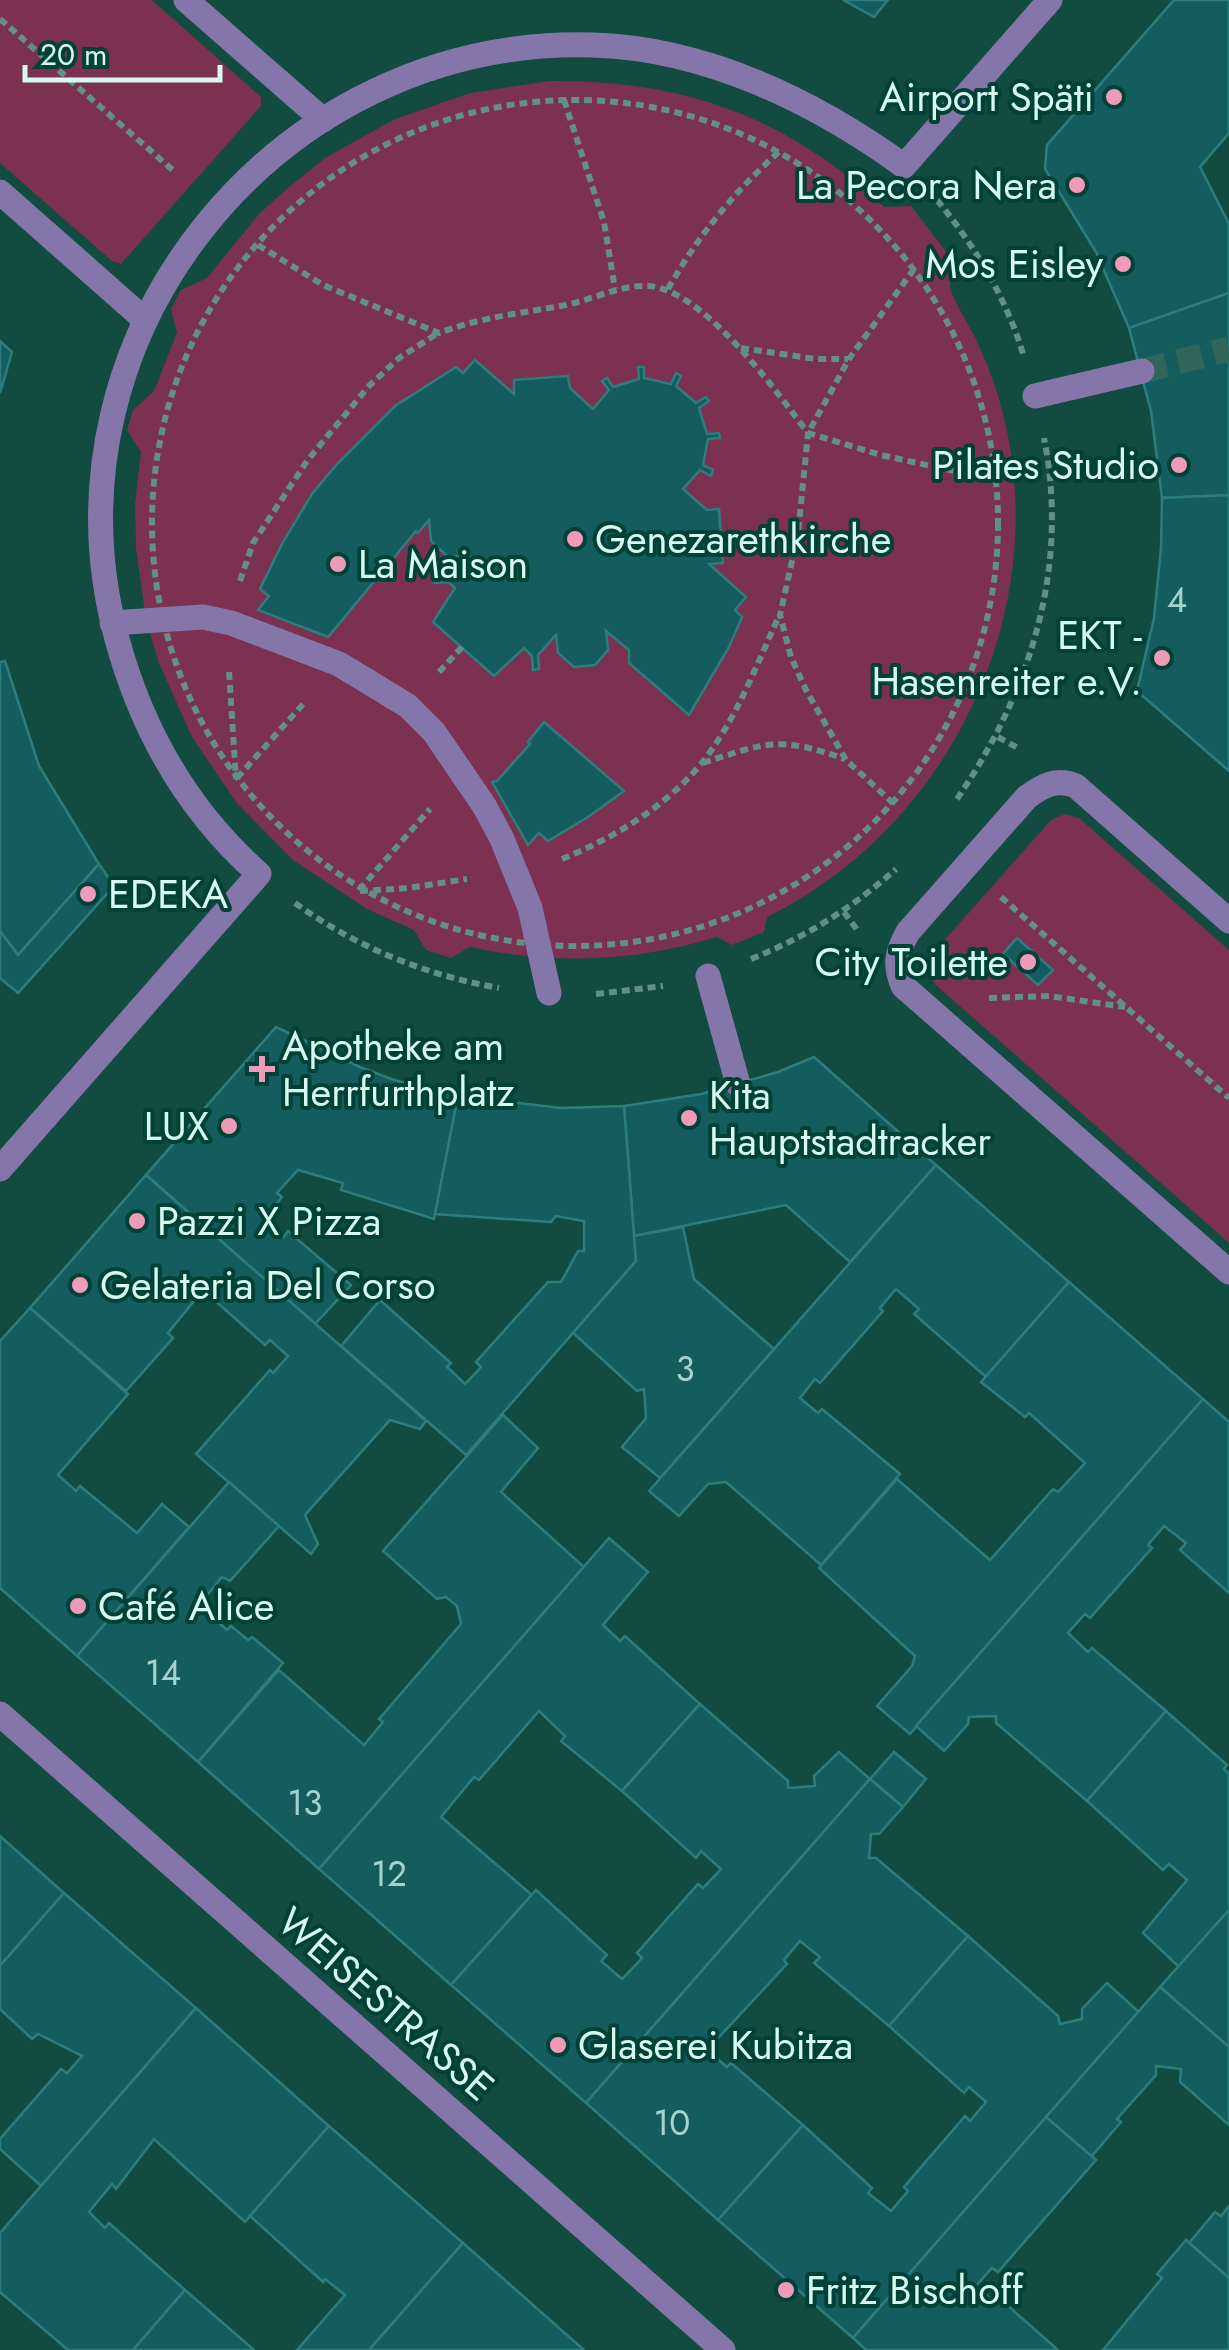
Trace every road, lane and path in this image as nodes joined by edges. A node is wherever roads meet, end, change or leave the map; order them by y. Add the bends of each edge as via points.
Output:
1 (186, 0) edge
2 (1050, 0) edge
3 (0, 19) edge
4 (564, 100) junction
5 (323, 120) junction
6 (783, 148) junction
7 (904, 166) junction
8 (174, 172) dead end
9 (0, 192) edge
10 (258, 245) junction
11 (914, 269) junction
12 (615, 289) junction
13 (668, 289) junction
14 (145, 320) junction
15 (439, 333) junction
16 (740, 348) junction
17 (849, 360) junction
18 (1142, 371) tunnel mouth
19 (1036, 396) junction
20 (808, 433) junction
21 (995, 480) junction
22 (780, 615) junction
23 (164, 618) junction
24 (231, 622) junction
25 (112, 623) junction
26 (339, 664) junction
27 (846, 760) junction
28 (700, 764) junction
29 (461, 772) junction
30 (236, 779) junction
31 (893, 803) junction
32 (953, 806) dead end
33 (902, 864) dead end
34 (517, 870) junction
35 (358, 891) junction
36 (1000, 896) dead end
37 (1229, 920) edge
38 (540, 945) junction
39 (740, 964) dead end
40 (708, 976) dead end
41 (549, 993) dead end
42 (982, 997) dead end
43 (1126, 1008) junction
44 (738, 1084) dead end
45 (1229, 1098) edge
46 (0, 1169) edge
47 (1229, 1272) edge
48 (0, 1714) edge
49 (722, 2350) edge

1 - 5 street
2 - 7 street
3 - 8 path
4 - 6 path via 667,109
4 - 10 path via 517,103 390,142 326,180
4 - 12 path via 604,222
5 - 7 street via 384,87 462,60 592,45 680,58 745,78 859,134
5 - 14 street via 218,209 179,258
6 - 11 path via 883,232
6 - 13 path via 709,223
7 - 19 path via 972,248 1006,311
9 - 14 street
10 - 15 path via 324,285
10 - 23 path via 196,346 150,486
11 - 17 path
11 - 21 path via 965,359 988,428
12 - 13 path
12 - 15 path
13 - 16 path
14 - 25 street via 112,411 105,454 103,560
15 - 24 path via 368,387 298,474 253,543
16 - 17 path
16 - 20 path
17 - 20 path
18 - 19 street
19 - 32 path via 1053,512 1042,618 998,736
20 - 21 path
20 - 22 path via 798,534
21 - 31 path via 992,572 976,647 925,758
22 - 27 path via 806,690
22 - 28 path
23 - 24 street
23 - 25 street
23 - 30 path via 192,719
24 - 26 street
24 - 30 path
25 - 46 street via 126,674 162,754 203,817 259,874
26 - 29 street via 408,706
26 - 30 path
27 - 28 path via 782,743
27 - 31 path
28 - 34 path via 654,808 598,844
29 - 34 street
29 - 35 path
30 - 35 path via 297,845
31 - 38 path via 822,871 697,930 594,945
33 - 39 path via 844,912
34 - 35 path
34 - 38 street
35 - 38 path via 408,914 423,911 474,926 489,938
36 - 43 path
37 - 47 street via 1062,780 1027,796 908,932 897,972 903,986
38 - 41 street
40 - 44 street
42 - 43 path via 1049,996
43 - 45 path
48 - 49 street, WEISESTRASSE

